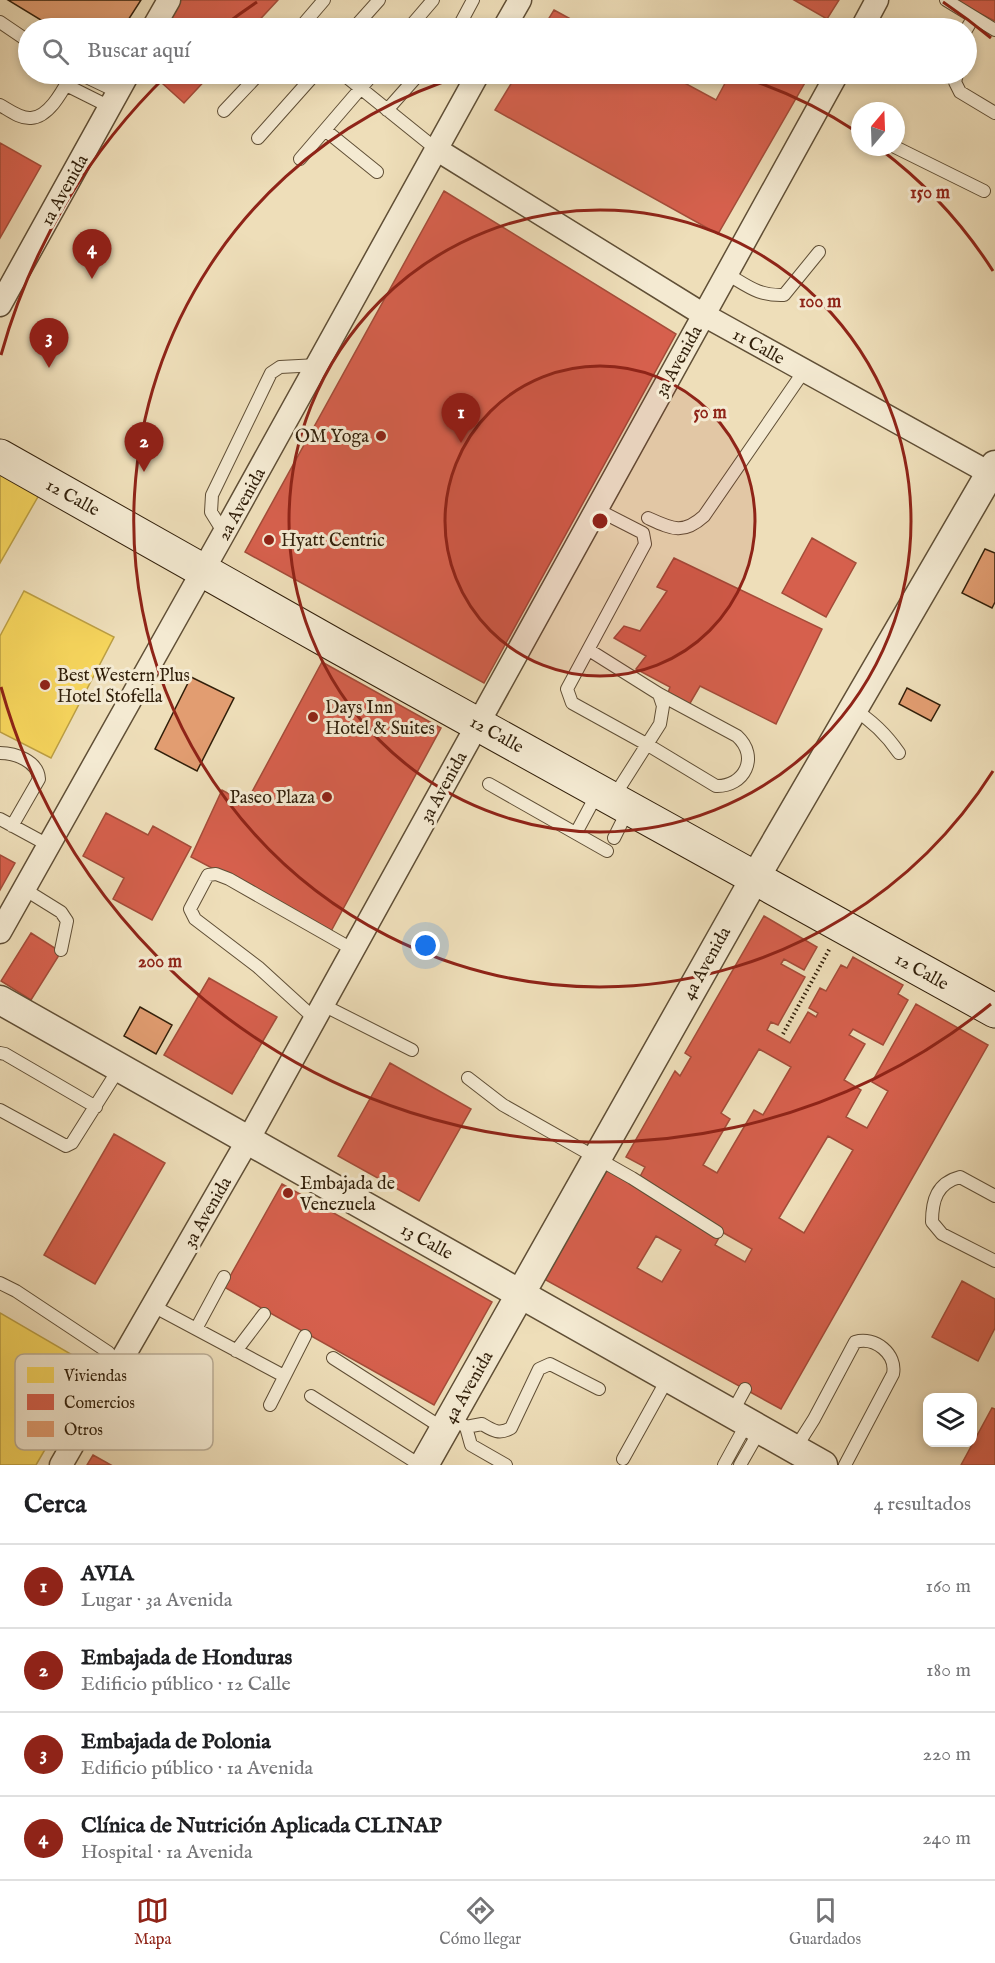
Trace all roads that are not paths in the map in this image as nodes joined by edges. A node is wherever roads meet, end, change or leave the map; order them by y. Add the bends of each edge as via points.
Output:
1 (169, 0) edge
2 (324, 0) edge
3 (379, 0) edge
4 (433, 0) edge
5 (473, 0) edge
6 (520, 0) edge
7 (878, 0) edge
8 (946, 0) edge
9 (159, 18) edge
10 (309, 18) edge
11 (363, 18) edge
12 (418, 18) edge
13 (463, 18) edge
14 (510, 18) edge
15 (868, 18) edge
16 (973, 18) edge
17 (977, 20) edge
18 (0, 22) edge
19 (995, 30) edge
20 (18, 34) edge
21 (65, 84) edge
22 (90, 84) edge
23 (103, 84) edge
24 (250, 84) edge
25 (306, 84) edge
26 (356, 84) edge
27 (364, 84) edge
28 (410, 84) edge
29 (472, 84) edge
30 (832, 84) edge
31 (956, 84) edge
32 (361, 88) junction
33 (119, 91) edge
34 (0, 105) edge
35 (387, 110) junction
36 (224, 111) dead end
37 (995, 113) edge
38 (325, 130) junction
39 (258, 138) dead end
40 (436, 149) junction
41 (905, 152) edge
42 (300, 159) dead end
43 (377, 172) dead end
44 (984, 191) dead end
45 (819, 252) dead end
46 (727, 274) junction
47 (0, 305) edge
48 (704, 315) junction
49 (318, 365) junction
50 (804, 371) junction
51 (0, 456) edge
52 (993, 472) edge
53 (596, 509) junction
54 (648, 518) dead end
55 (225, 533) junction
56 (203, 571) junction
57 (589, 650) junction
58 (659, 694) junction
59 (853, 709) junction
60 (478, 724) junction
61 (648, 745) junction
62 (0, 753) edge
63 (899, 753) dead end
64 (489, 784) dead end
65 (613, 800) junction
66 (0, 819) edge
67 (12, 826) junction
68 (576, 833) junction
69 (614, 838) dead end
70 (48, 845) junction
71 (607, 851) dead end
72 (755, 878) junction
73 (24, 889) junction
74 (0, 933) edge
75 (352, 949) junction
76 (61, 950) dead end
77 (0, 1000) edge
78 (995, 1011) edge
79 (319, 1012) junction
80 (412, 1050) dead end
81 (0, 1053) edge
82 (120, 1067) junction
83 (468, 1078) dead end
84 (96, 1107) junction
85 (0, 1110) edge
86 (248, 1140) junction
87 (597, 1158) junction
88 (995, 1196) edge
89 (717, 1232) dead end
90 (995, 1261) edge
91 (224, 1277) dead end
92 (0, 1283) edge
93 (520, 1294) junction
94 (153, 1306) junction
95 (264, 1314) dead end
96 (196, 1329) junction
97 (305, 1336) dead end
98 (236, 1351) junction
99 (110, 1354) edge
100 (125, 1354) edge
101 (333, 1358) dead end
102 (284, 1376) junction
103 (668, 1378) junction
104 (599, 1389) dead end
105 (745, 1389) dead end
106 (311, 1396) dead end
107 (270, 1405) dead end
108 (746, 1422) junction
109 (453, 1425) junction
110 (795, 1449) junction
111 (70, 1450) edge
112 (623, 1460) dead end
113 (61, 1465) edge
114 (422, 1465) edge
115 (506, 1465) edge
116 (724, 1465) edge
117 (740, 1465) edge
118 (823, 1465) edge
119 (845, 1465) edge

1 - 9 street
2 - 10 lane
3 - 11 lane
4 - 12 lane
5 - 13 lane
6 - 14 street
7 - 15 street
8 - 16 lane
17 - 19 lane
18 - 20 lane
21 - 34 lane via 45,113 31,118
22 - 33 lane
23 - 33 lane
24 - 36 lane
25 - 39 lane
26 - 32 lane
27 - 32 lane
28 - 35 lane
29 - 40 street, 2a Avenida
30 - 46 street, 3a Avenida
31 - 37 lane via 960,92
32 - 35 lane
32 - 38 lane
33 - 47 street, 1a Avenida
35 - 40 lane
38 - 42 lane
38 - 43 lane
40 - 48 street, 11 Calle
40 - 49 street, 2a Avenida
41 - 44 lane
45 - 46 lane via 784,295 768,296
46 - 48 street, 3a Avenida
48 - 50 street, 11 Calle
48 - 53 street, 3a Avenida
49 - 55 street, 2a Avenida
49 - 55 lane via 280,367 271,373 212,495 211,512
50 - 52 street, 11 Calle
50 - 54 lane via 704,516 693,526 679,529
51 - 56 main road, 12 Calle
52 - 59 street, 4a Avenida
53 - 57 lane via 643,533 645,544
53 - 60 street, 3a Avenida
55 - 56 street, 2a Avenida
56 - 60 main road, 12 Calle
56 - 70 street, 2a Avenida
57 - 58 lane
57 - 61 lane via 567,689 568,697
58 - 61 lane via 662,719
58 - 61 lane via 737,736 747,745 748,764 744,773 728,786 716,786
59 - 63 lane via 886,734
59 - 72 street, 4a Avenida
60 - 65 main road, 12 Calle
60 - 75 street, 3a Avenida
61 - 65 lane
62 - 67 lane via 16,755 39,773
64 - 68 lane
65 - 68 lane
65 - 69 lane
65 - 72 main road, 12 Calle
66 - 67 lane
67 - 70 lane
68 - 71 lane
70 - 73 street, 2a Avenida
72 - 78 main road, 12 Calle
72 - 87 street, 4a Avenida
73 - 74 street, 2a Avenida
73 - 76 lane via 61,912 67,921
75 - 79 street, 3a Avenida
75 - 79 lane via 229,879 208,875 200,888 190,909 195,919
77 - 82 street, 13 Calle
79 - 80 lane
79 - 86 street, 3a Avenida
81 - 84 lane
82 - 84 lane
82 - 86 street, 13 Calle
83 - 87 lane via 503,1106
84 - 85 lane via 66,1146
86 - 93 street, 13 Calle
86 - 94 street, 3a Avenida
87 - 89 lane
87 - 93 street, 4a Avenida
88 - 90 lane via 960,1177 948,1180 938,1190 932,1222 942,1234
91 - 96 lane
92 - 99 lane
93 - 103 street, 13 Calle
93 - 109 street, 4a Avenida
94 - 96 lane
94 - 100 street, 3a Avenida
95 - 98 lane
96 - 98 lane
97 - 102 lane
98 - 102 lane
101 - 109 lane
102 - 107 lane
103 - 108 street, 13 Calle
103 - 112 lane
104 - 109 lane via 550,1364 544,1365 511,1428 503,1432 482,1424
105 - 108 lane
106 - 114 lane
108 - 110 street, 13 Calle
108 - 116 lane
108 - 117 lane
109 - 114 street, 4a Avenida
109 - 115 lane via 471,1444
110 - 118 street, 13 Calle
110 - 119 lane via 855,1342 873,1342 887,1351 895,1366
111 - 113 street, 3a Avenida

